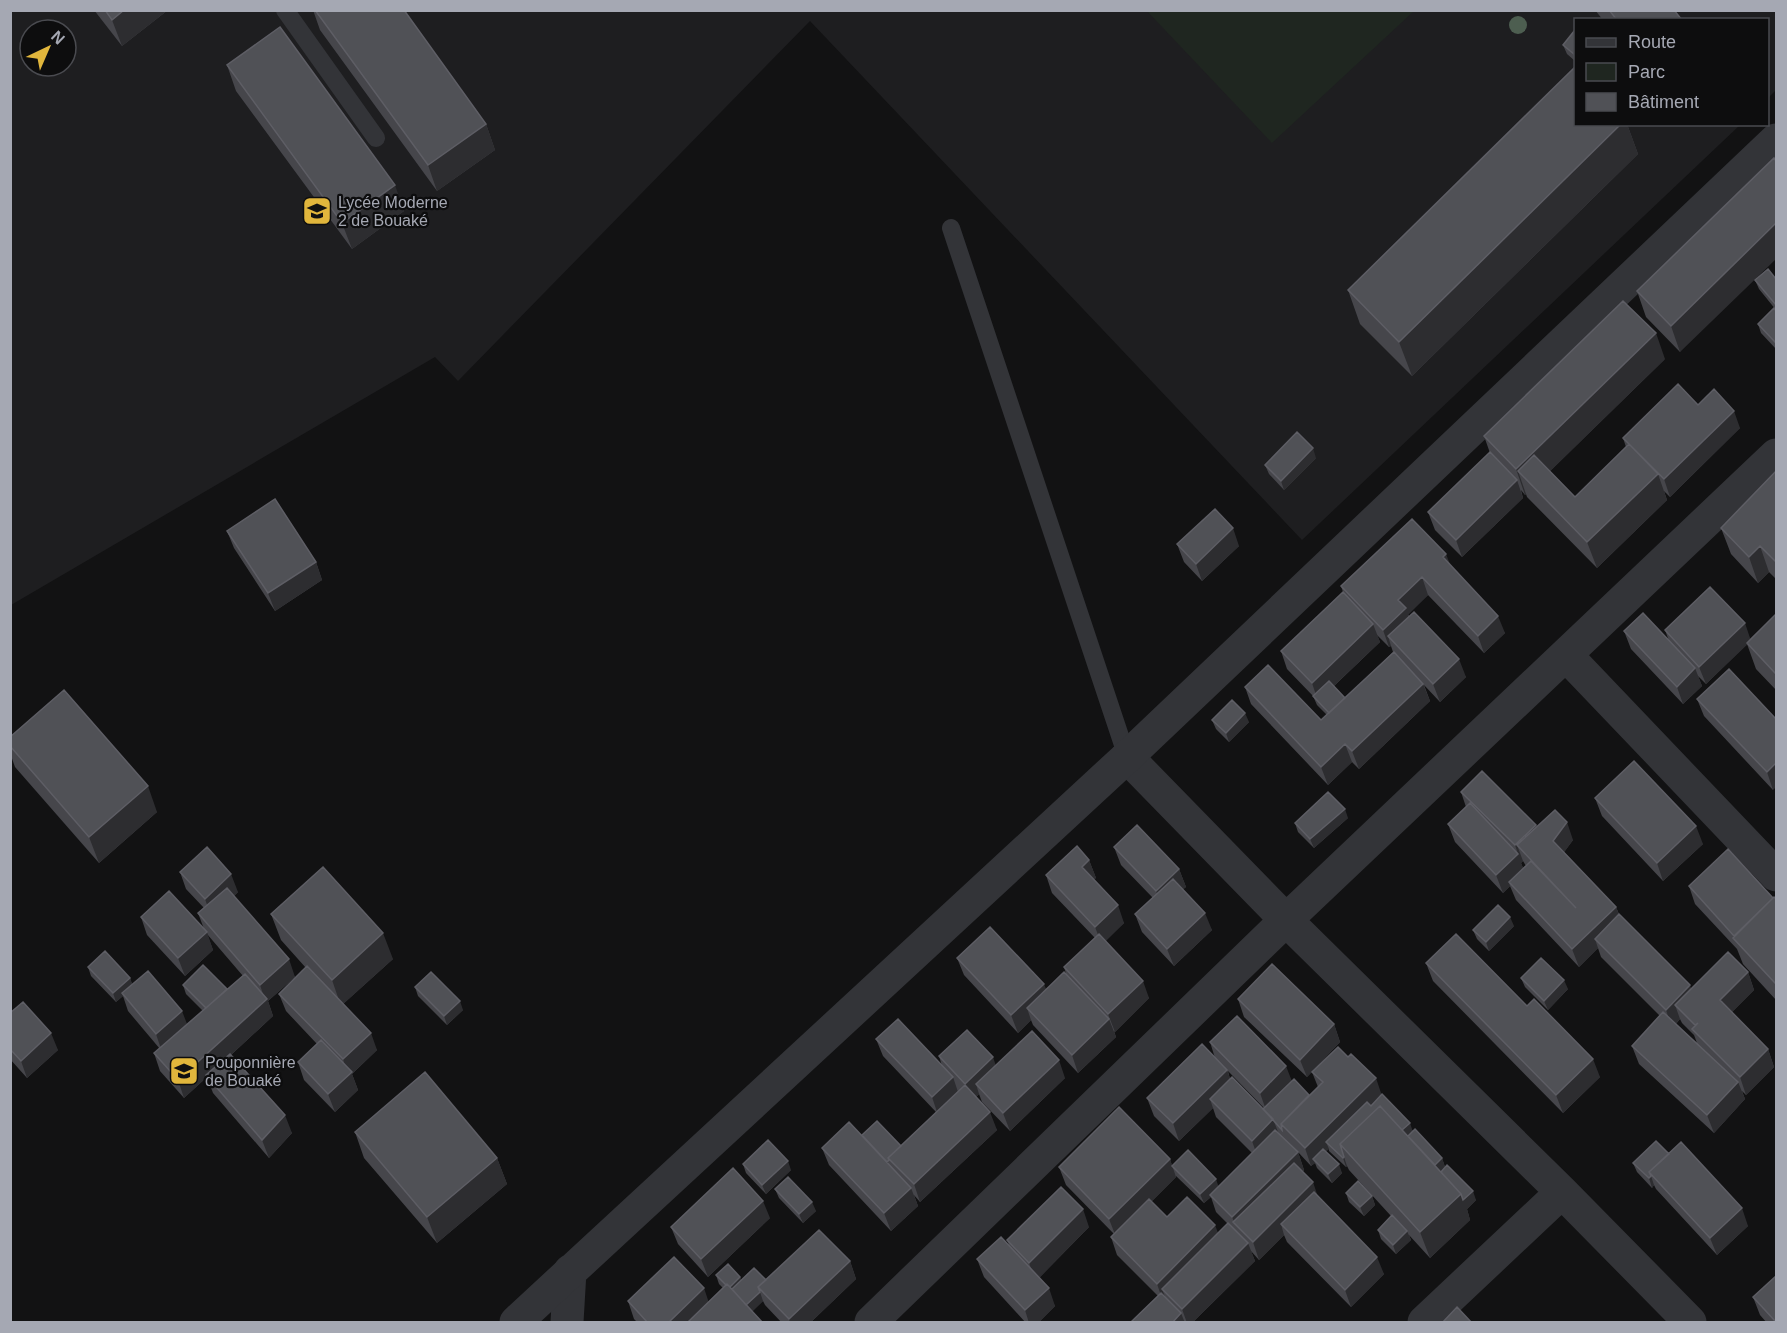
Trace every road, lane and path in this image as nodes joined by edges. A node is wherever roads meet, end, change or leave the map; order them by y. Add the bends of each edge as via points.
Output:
1 (285, 10) edge
2 (376, 138) dead end
3 (1776, 140) edge
4 (951, 228) dead end
5 (1776, 455) edge
6 (1566, 655) junction
7 (1127, 757) junction
8 (1776, 875) edge
9 (1286, 920) junction
10 (1562, 1192) junction
11 (570, 1271) junction
12 (516, 1323) edge
13 (567, 1323) edge
14 (871, 1323) edge
15 (1424, 1323) edge
16 (1690, 1323) edge

1 - 2 lane
3 - 7 street
4 - 7 lane
5 - 6 street
6 - 8 street
6 - 9 street
7 - 9 street
7 - 11 street
9 - 10 street
9 - 14 street
10 - 15 street
10 - 16 street
11 - 12 street
11 - 13 street

